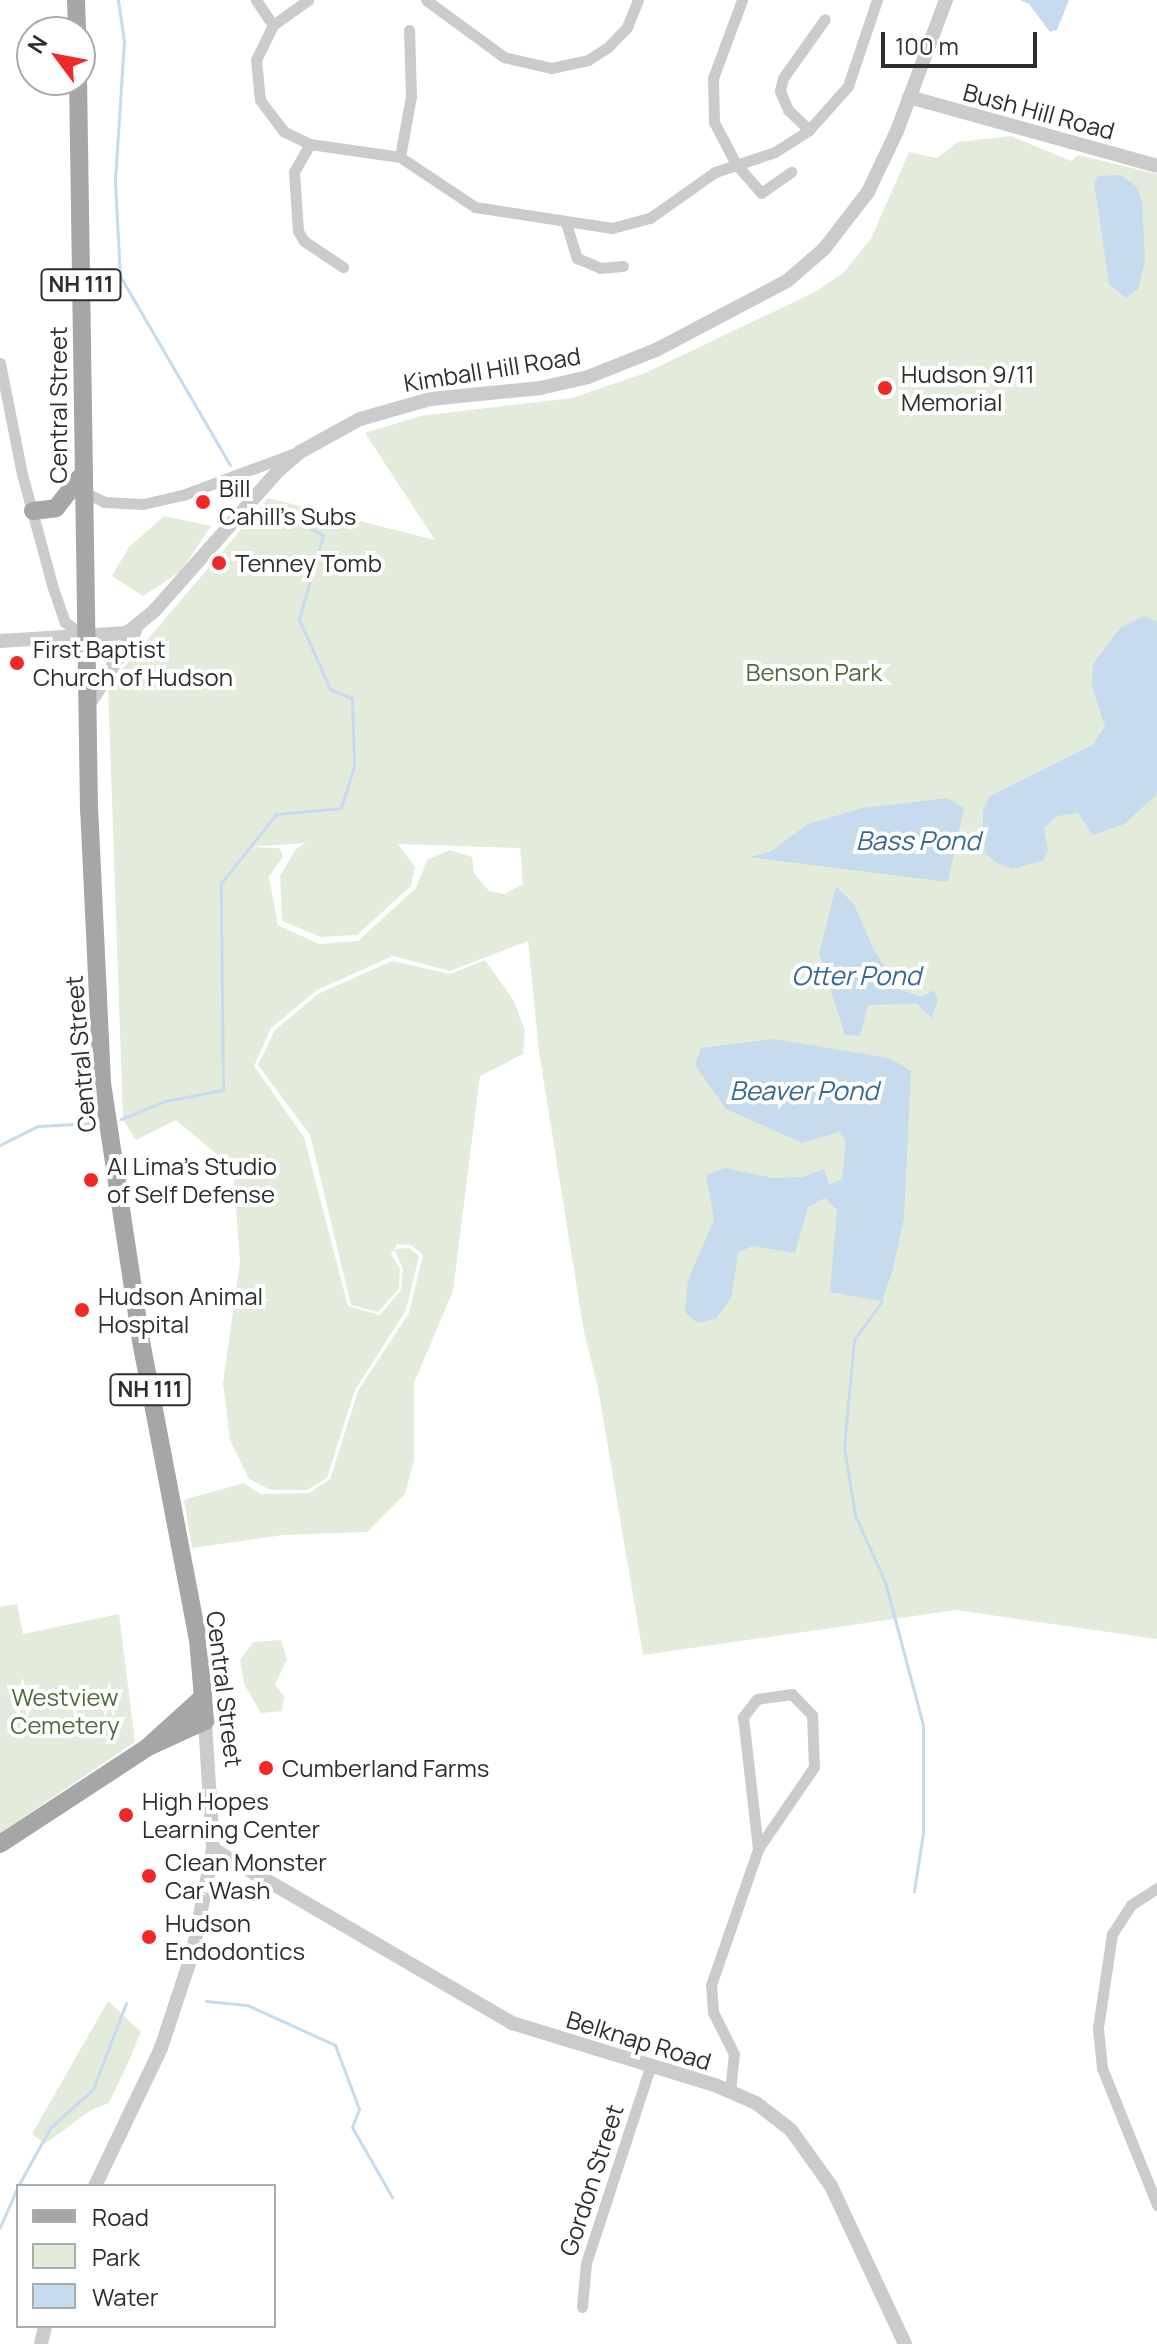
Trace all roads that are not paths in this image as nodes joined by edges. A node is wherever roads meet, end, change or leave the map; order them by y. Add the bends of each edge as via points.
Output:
1 (256, 0) edge
2 (308, 0) edge
3 (426, 0) edge
4 (638, 0) edge
5 (742, 0) edge
6 (877, 0) edge
7 (946, 0) edge
8 (825, 19) dead end
9 (273, 25) junction
10 (409, 30) dead end
11 (78, 96) edge
12 (909, 97) junction
13 (809, 130) junction
14 (310, 144) junction
15 (400, 157) junction
16 (736, 164) junction
17 (1157, 166) edge
18 (791, 172) dead end
19 (566, 223) junction
20 (623, 266) dead end
21 (343, 267) dead end
22 (0, 363) edge
23 (300, 452) junction
24 (82, 483) junction
25 (33, 511) junction
26 (139, 625) junction
27 (87, 638) junction
28 (0, 641) edge
29 (89, 705) junction
30 (203, 1697) junction
31 (205, 1721) junction
32 (148, 1747) junction
33 (0, 1844) edge
34 (213, 1849) junction
35 (758, 1849) junction
36 (1157, 1888) edge
37 (650, 2067) junction
38 (730, 2091) junction
39 (96, 2184) edge
40 (1157, 2205) edge
41 (582, 2307) dead end
42 (905, 2344) edge

1 - 9 street
2 - 9 street
3 - 4 street via 504,57 551,68 588,60 608,47 627,27
5 - 16 street via 711,89 717,131
6 - 13 street via 848,86
7 - 12 street, Kimball Hill Road
8 - 13 street via 783,78 780,91 788,110
9 - 14 street via 256,60 257,91 276,124
10 - 15 street via 411,96
11 - 24 main road, Central Street / NH 111
12 - 17 street, Bush Hill Road
12 - 23 street, Kimball Hill Road via 877,175 855,211 806,266 766,295 588,377 406,404 360,419
13 - 16 street via 775,152
14 - 15 street
14 - 21 street via 294,172 298,231 304,241
15 - 19 street via 475,207
16 - 18 street via 761,193
16 - 19 street via 638,223 612,228
19 - 20 street via 568,244 577,258 600,268
22 - 25 street
23 - 24 street via 183,495 143,504 105,502
23 - 26 street, Kimball Hill Road
24 - 25 main road via 56,508
24 - 27 main road, Central Street / NH 111
25 - 27 street via 65,622
26 - 27 street, Kimball Hill Road via 119,636
26 - 29 street
27 - 28 street, Kimball Hill Road
27 - 29 main road, Central Street / NH 111
29 - 30 main road, Central Street / NH 111 via 102,1082
30 - 31 main road, Central Street / NH 111
30 - 32 main road
31 - 32 main road
31 - 34 street, Central Street
32 - 33 main road
34 - 37 street, Belknap Road via 486,2011
34 - 39 street, Central Street via 180,1996
35 - 35 street via 807,1783 815,1758 809,1709 786,1693 757,1699 743,1717
35 - 38 street via 711,1985 713,2012 734,2054
36 - 40 street via 1131,1905 1112,1934 1098,2028 1102,2068
37 - 38 street, Belknap Road
37 - 41 street, Gordon Street via 586,2263
38 - 42 street, Belknap Road via 791,2130 813,2157

